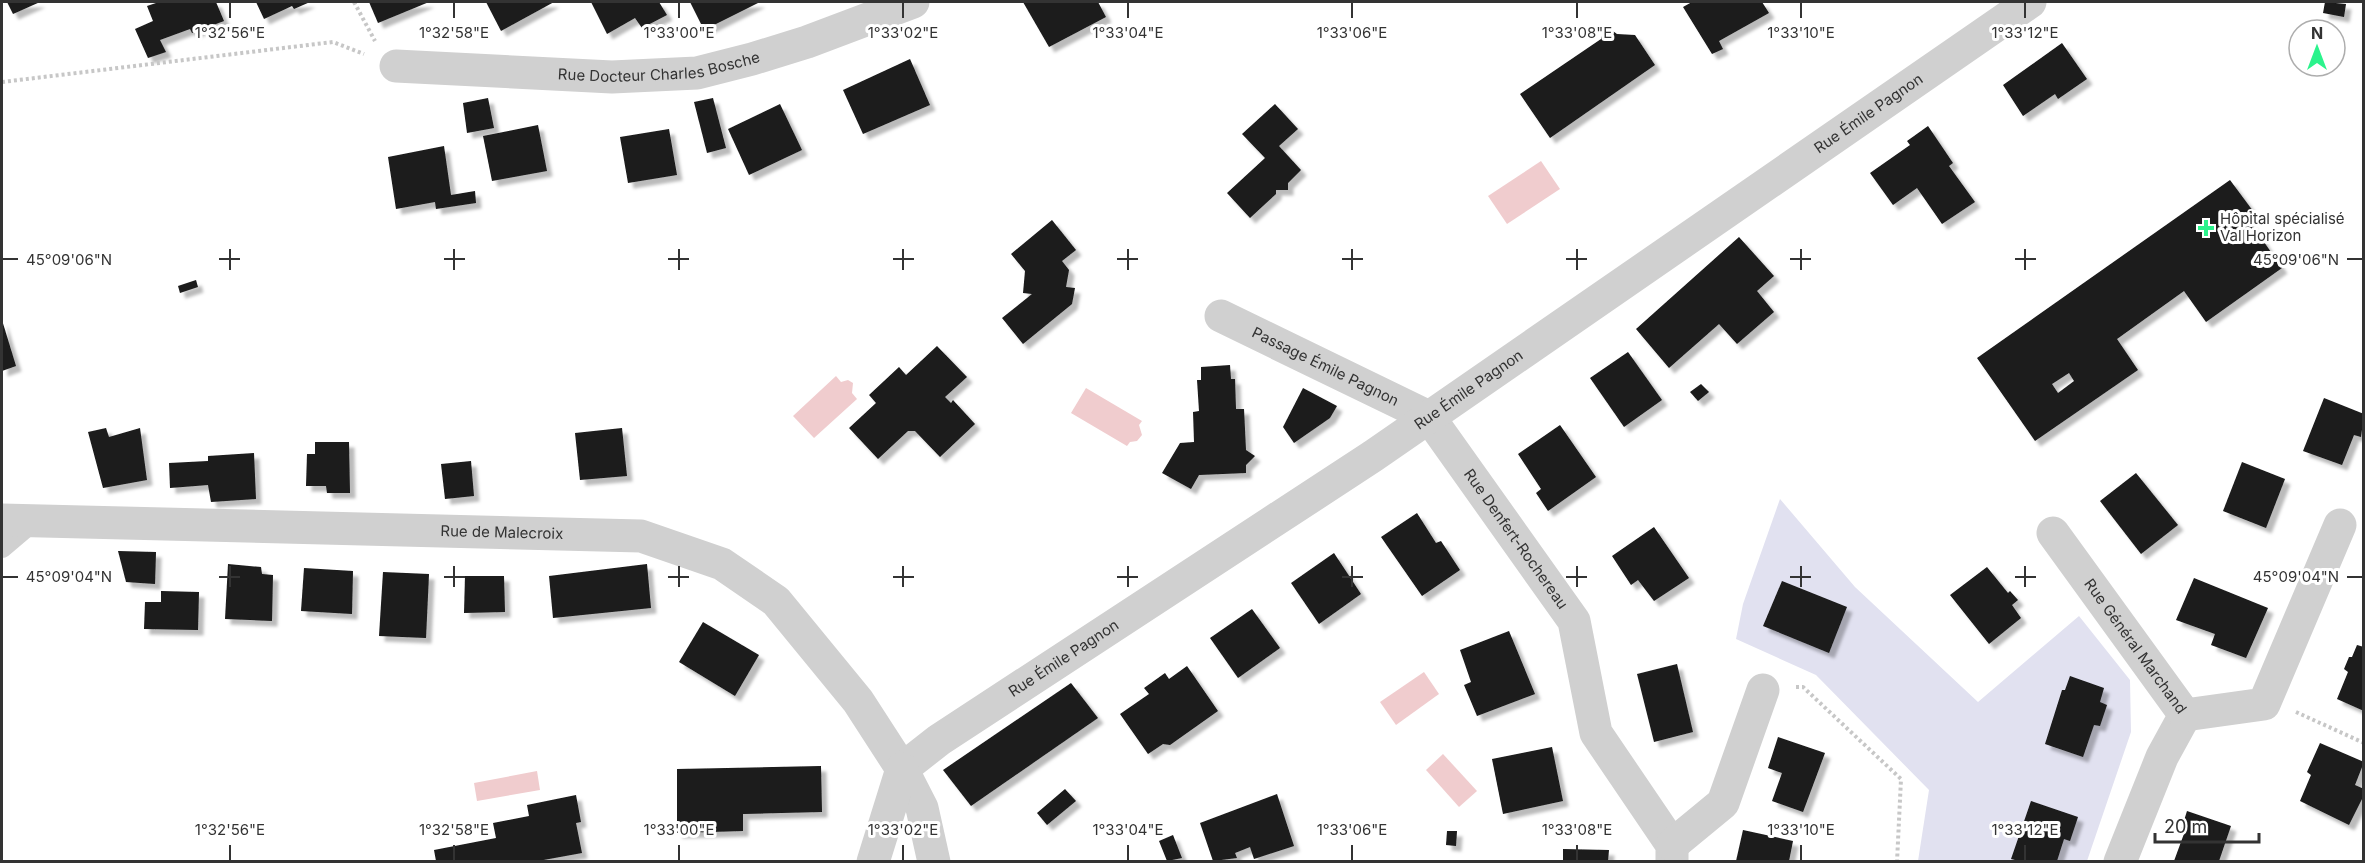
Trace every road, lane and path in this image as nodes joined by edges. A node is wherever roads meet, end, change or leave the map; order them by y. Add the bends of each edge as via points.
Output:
1 (354, 2) edge
2 (913, 2) edge
3 (2030, 2) edge
4 (385, 62) junction
5 (2, 82) edge
6 (1221, 316) dead end
7 (1429, 417) junction
8 (2, 520) edge
9 (35, 520) junction
10 (2340, 525) dead end
11 (2053, 533) dead end
12 (2, 548) edge
13 (1803, 687) dead end
14 (1763, 690) dead end
15 (2296, 712) dead end
16 (2185, 715) junction
17 (2364, 743) edge
18 (903, 769) junction
19 (1672, 853) edge
20 (873, 861) edge
21 (934, 861) edge
22 (1897, 861) edge
23 (2120, 861) edge

1 - 4 path
2 - 4 street, Rue Docteur Charles Bosche via 796,45 697,73 612,77
3 - 7 street, Rue Émile Pagnon
4 - 5 path via 333,42
6 - 7 street, Passage Émile Pagnon
7 - 18 street, Rue Émile Pagnon via 939,740
7 - 19 street, Rue Denfert-Rochereau via 1574,621 1596,733
8 - 9 street, Rue de Malecroix
9 - 12 lane
9 - 18 street, Rue de Malecroix via 641,536 722,564 776,601 858,701
10 - 16 street via 2264,704
11 - 16 street, Rue Général Marchand
13 - 22 path via 1901,780
14 - 19 street via 1724,803
15 - 17 path
16 - 23 street, Rue Général Marchand via 2162,757
18 - 20 street
18 - 21 street, Rue de Malecroix via 922,808

